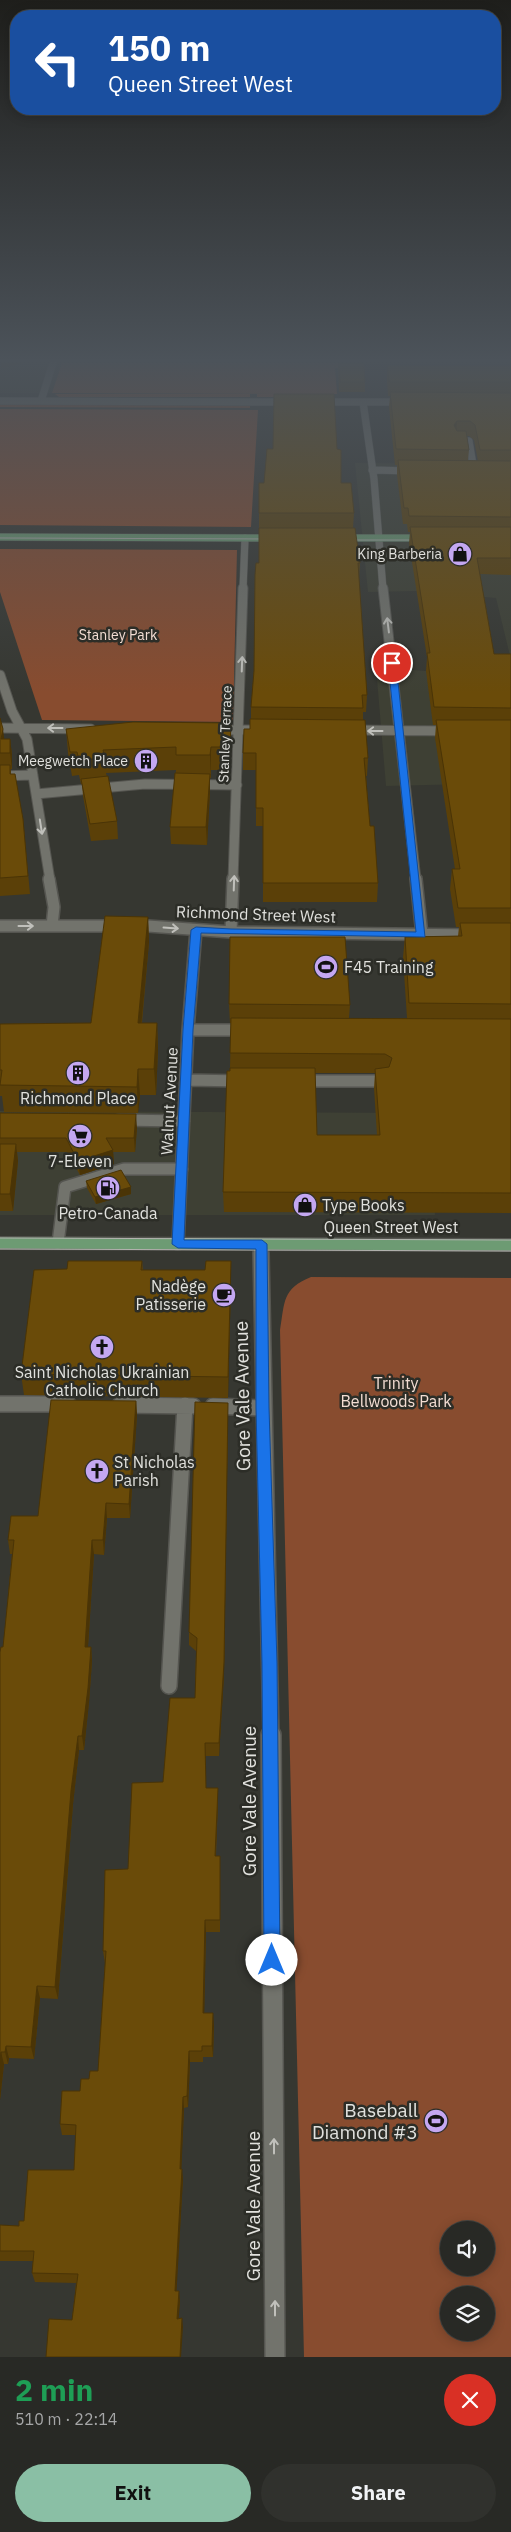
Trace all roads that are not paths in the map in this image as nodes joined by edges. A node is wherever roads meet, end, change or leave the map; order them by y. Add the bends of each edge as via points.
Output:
1 (372, 473) edge
2 (0, 537) edge
3 (245, 538) junction
4 (285, 538) edge
5 (332, 538) edge
6 (378, 538) junction
7 (435, 538) edge
8 (0, 675) edge
9 (0, 728) edge
10 (21, 728) junction
11 (97, 729) edge
12 (209, 730) edge
13 (237, 730) junction
14 (271, 730) edge
15 (340, 730) edge
16 (400, 731) junction
17 (465, 731) edge
18 (33, 775) junction
19 (0, 776) edge
20 (237, 785) junction
21 (36, 794) junction
22 (0, 926) edge
23 (52, 926) junction
24 (196, 930) junction
25 (231, 932) junction
26 (422, 935) junction
27 (481, 935) edge
28 (188, 1030) junction
29 (258, 1030) edge
30 (186, 1080) junction
31 (257, 1081) edge
32 (286, 1081) edge
33 (384, 1081) edge
34 (105, 1120) edge
35 (184, 1121) junction
36 (182, 1169) junction
37 (0, 1243) edge
38 (58, 1243) junction
39 (178, 1244) junction
40 (262, 1244) junction
41 (511, 1245) edge
42 (0, 1404) edge
43 (78, 1404) edge
44 (107, 1405) edge
45 (185, 1406) junction
46 (263, 1408) junction
47 (168, 1686) dead end
48 (275, 2357) edge

1 - 6 street
2 - 3 main road
3 - 4 main road
13 -> 3 street, Stanley Terrace
5 - 6 main road
6 - 7 main road
16 -> 6 street
8 - 10 street
9 - 10 street
11 -> 10 street
10 - 18 street via 27,739
12 - 13 street
13 - 14 street
13 - 20 street, Stanley Terrace
16 -> 15 street
16 - 17 street
16 - 26 street
18 - 19 street
18 - 21 street
20 - 21 street via 145,784
25 -> 20 street, Stanley Terrace
21 -> 23 street via 54,907
22 -> 23 street, Richmond Street West
23 -> 24 street, Richmond Street West via 148,926
24 - 25 street, Richmond Street West
24 - 28 street, Walnut Avenue
25 - 26 street, Richmond Street West
26 - 27 street, Richmond Street West
28 - 29 street
28 - 30 street, Walnut Avenue
30 - 31 street
30 - 35 street, Walnut Avenue
32 - 33 street
34 - 35 street
35 - 36 street, Walnut Avenue
36 - 38 street via 124,1169 65,1187
36 - 39 street, Walnut Avenue
37 - 38 main road, Queen Street West
38 - 39 main road, Queen Street West
39 - 40 main road, Queen Street West
40 - 41 main road, Queen Street West
40 - 46 street, Gore Vale Avenue
42 - 43 street
44 - 45 street
45 - 46 street
45 - 47 street
48 -> 46 street, Gore Vale Avenue via 270,1663

